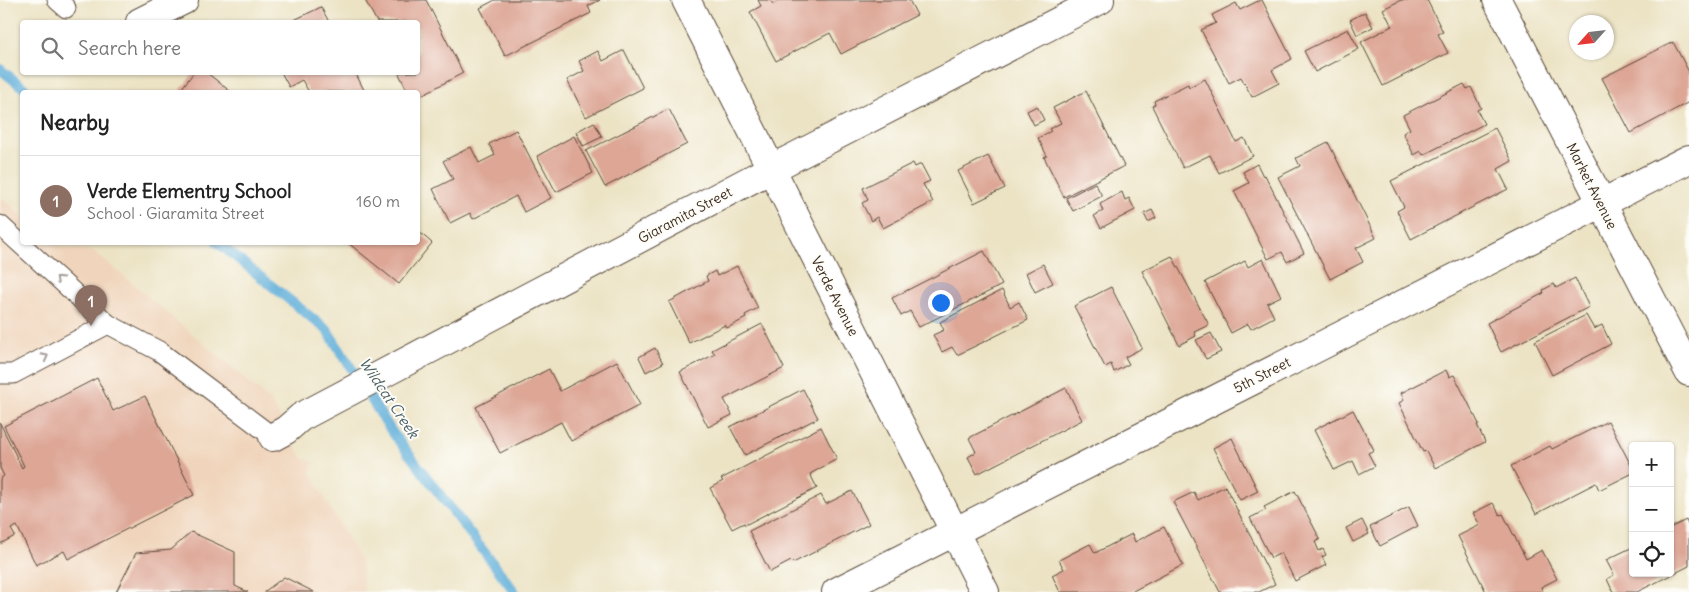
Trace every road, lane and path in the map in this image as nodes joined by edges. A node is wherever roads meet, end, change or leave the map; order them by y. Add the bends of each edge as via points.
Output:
1 (184, 0) edge
2 (686, 0) edge
3 (1100, 0) edge
4 (1497, 0) edge
5 (144, 20) edge
6 (1689, 159) edge
7 (771, 169) junction
8 (1601, 204) junction
9 (0, 225) edge
10 (20, 243) edge
11 (22, 245) edge
12 (108, 324) junction
13 (1689, 372) edge
14 (0, 374) edge
15 (273, 436) joint
16 (954, 532) junction
17 (836, 592) edge
18 (985, 592) edge

1 - 5 street
2 - 7 street, Verde Avenue
3 - 7 street, Giaramita Street
4 - 8 street, Market Avenue
6 - 8 street, 5th Street
7 - 15 street, Giaramita Street
7 - 16 street, Verde Avenue
8 - 13 street, Market Avenue
8 - 16 street, 5th Street
10 -> 9 lane
12 -> 11 lane
14 -> 12 lane via 13,374
12 - 15 lane via 159,351
16 - 17 street, 5th Street
16 - 18 street, Verde Avenue

